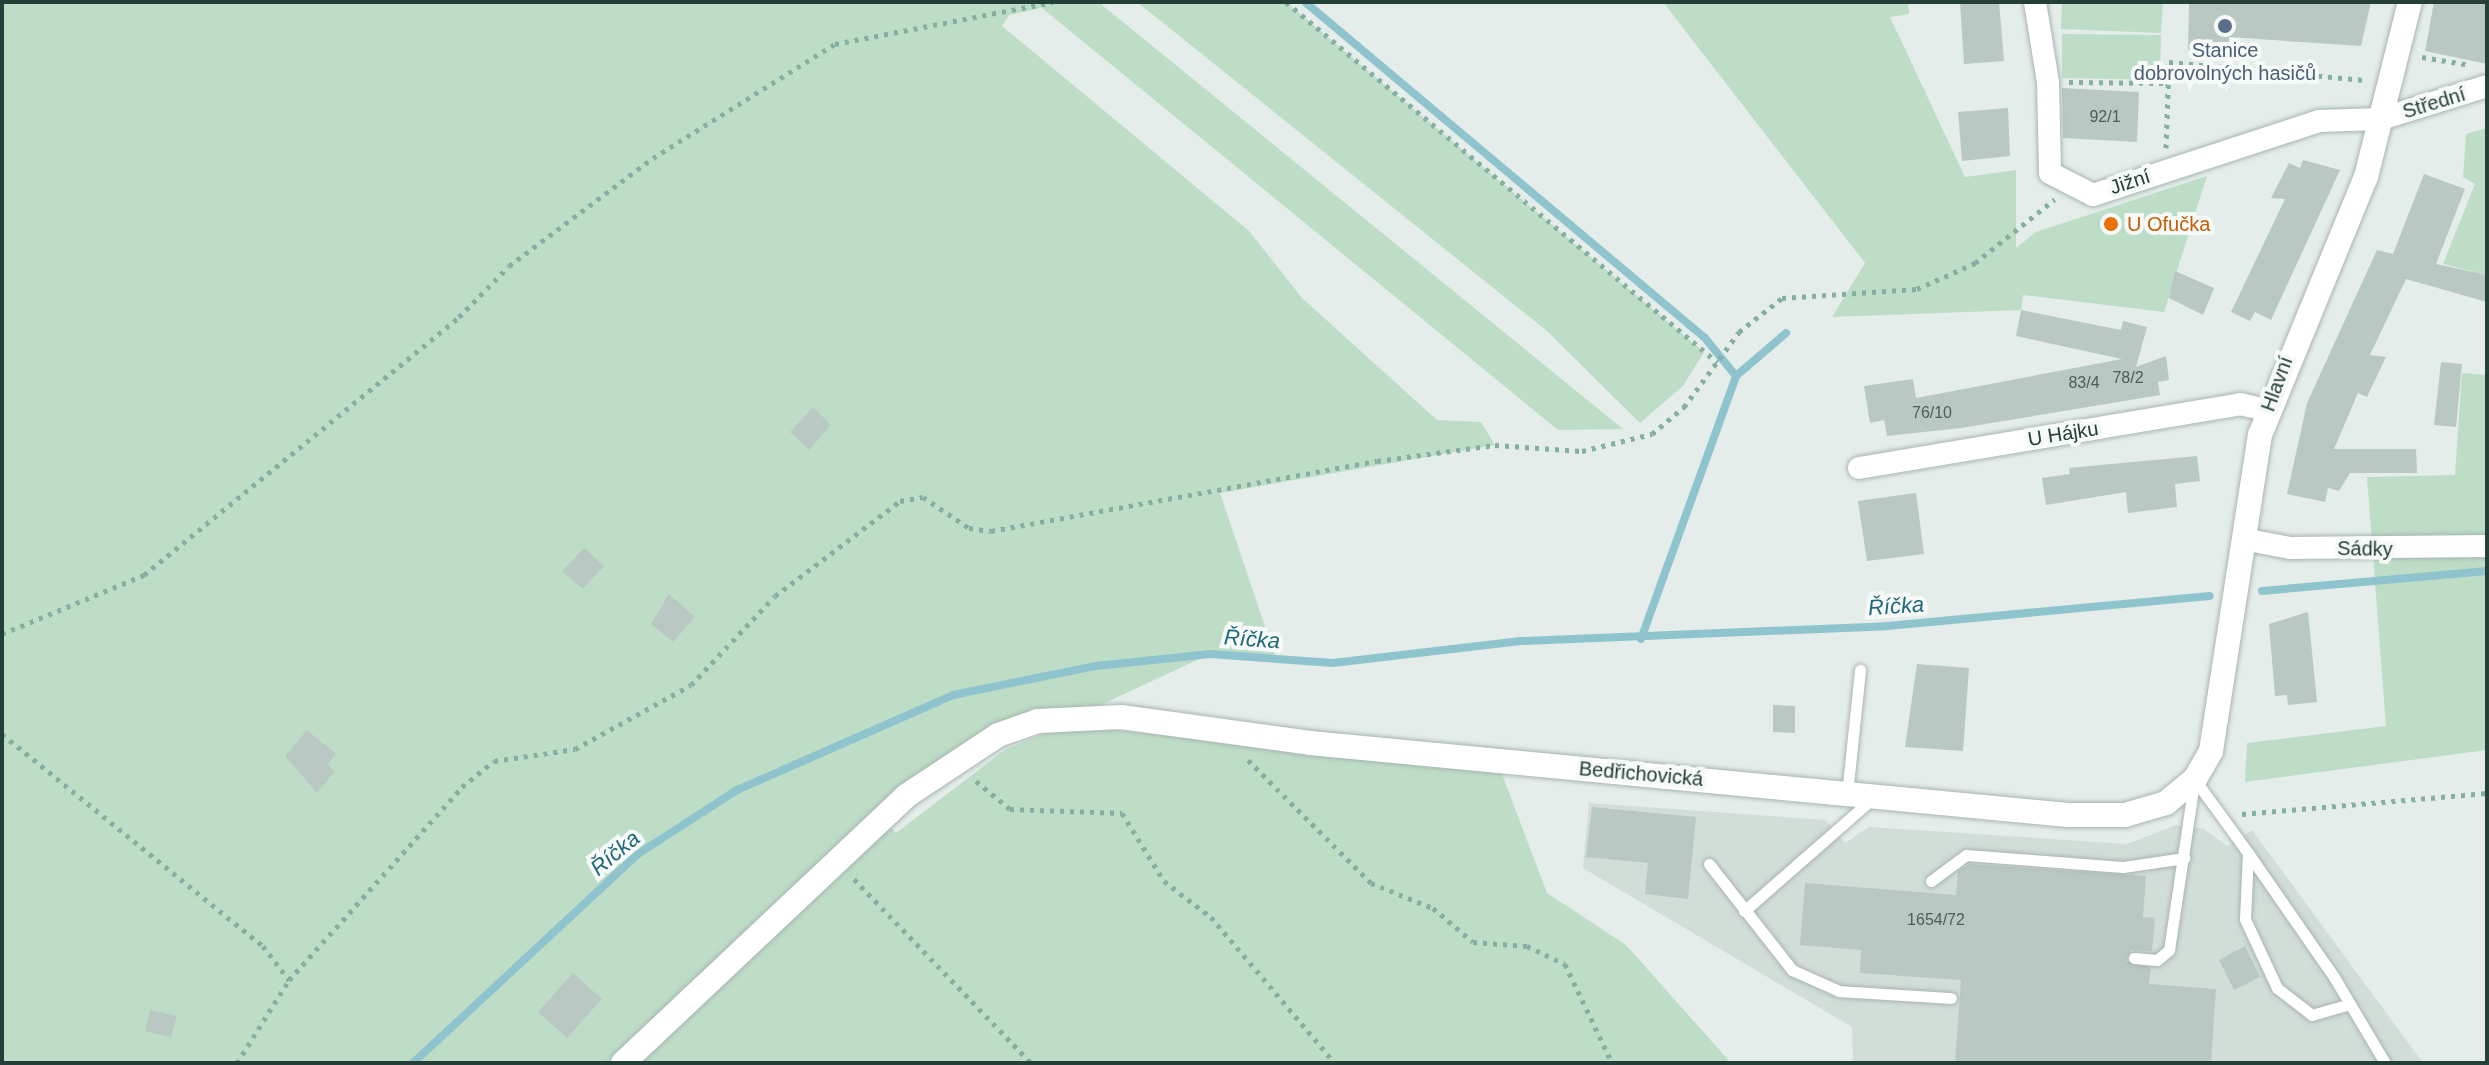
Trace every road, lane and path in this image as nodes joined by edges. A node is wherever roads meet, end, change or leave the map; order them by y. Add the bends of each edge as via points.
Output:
1 (1053, 2) edge
2 (1286, 2) edge
3 (2035, 2) edge
4 (2410, 2) edge
5 (2487, 68) edge
6 (2381, 69) junction
7 (2048, 82) junction
8 (2168, 83) junction
9 (2487, 86) edge
10 (2381, 119) junction
11 (2165, 171) junction
12 (2067, 188) junction
13 (1717, 361) junction
14 (2267, 410) junction
15 (1859, 468) dead end
16 (2243, 539) junction
17 (2487, 546) edge
18 (2, 634) edge
19 (1860, 670) dead end
20 (2, 734) edge
21 (1245, 750) dead end
22 (954, 762) junction
23 (2195, 779) junction
24 (2487, 793) edge
25 (1847, 794) junction
26 (1876, 796) junction
27 (2221, 815) junction
28 (2248, 853) junction
29 (2184, 858) junction
30 (837, 861) junction
31 (1709, 864) dead end
32 (1931, 881) dead end
33 (1744, 911) junction
34 (2134, 958) dead end
35 (289, 980) junction
36 (1951, 998) dead end
37 (2350, 1004) junction
38 (237, 1063) edge
39 (623, 1063) edge
40 (1031, 1063) edge
41 (1335, 1063) edge
42 (1612, 1063) edge
43 (2385, 1063) edge

1 - 18 path via 835,44 653,158 509,266 459,317 144,575
2 - 13 path
3 - 7 street
4 - 6 street, Hlavní
5 - 6 path via 2423,55 2417,77
6 - 8 path via 2367,80 2169,62
6 - 10 street, Hlavní
7 - 8 path
7 - 12 street via 2050,173
8 - 11 path
9 - 10 street, Střední
10 - 11 street, Jižní via 2319,121
10 - 14 street, Hlavní via 2366,177
11 - 12 street, Jižní via 2093,195
12 - 13 path via 1986,255 1940,279 1873,297 1782,298 1739,332
13 - 35 path via 1684,407 1652,434 1582,451 1495,445 991,531 969,528 923,497 900,501 775,596 691,685 575,749 494,761
14 - 15 street, U Hájku via 2240,404
14 - 16 street, Hlavní
16 - 17 street, Sádky via 2290,548
16 - 23 street, Hlavní via 2216,731
19 - 25 lane
20 - 35 path via 263,946
21 - 42 path via 1251,766 1290,796 1371,883 1433,908 1473,942 1527,946 1565,964
22 - 25 street, Bedřichovická via 998,735 1079,715
22 - 30 street, Bedřichovická
22 - 41 path via 1010,809 1122,813 1164,881 1211,917
23 - 26 street, Bedřichovická via 2166,803 2125,815
23 - 27 lane
23 - 29 lane
24 - 27 path
25 - 26 street, Bedřichovická
26 - 33 lane
27 - 28 lane
28 - 37 lane
28 - 37 lane via 2245,919 2277,988 2312,1015
29 - 32 lane via 2133,867 1966,855
29 - 34 lane via 2169,950 2157,960
30 - 39 street, Bedřichovická
30 - 40 path
31 - 33 lane
33 - 36 lane via 1786,965 1834,989
35 - 38 path
37 - 43 lane

